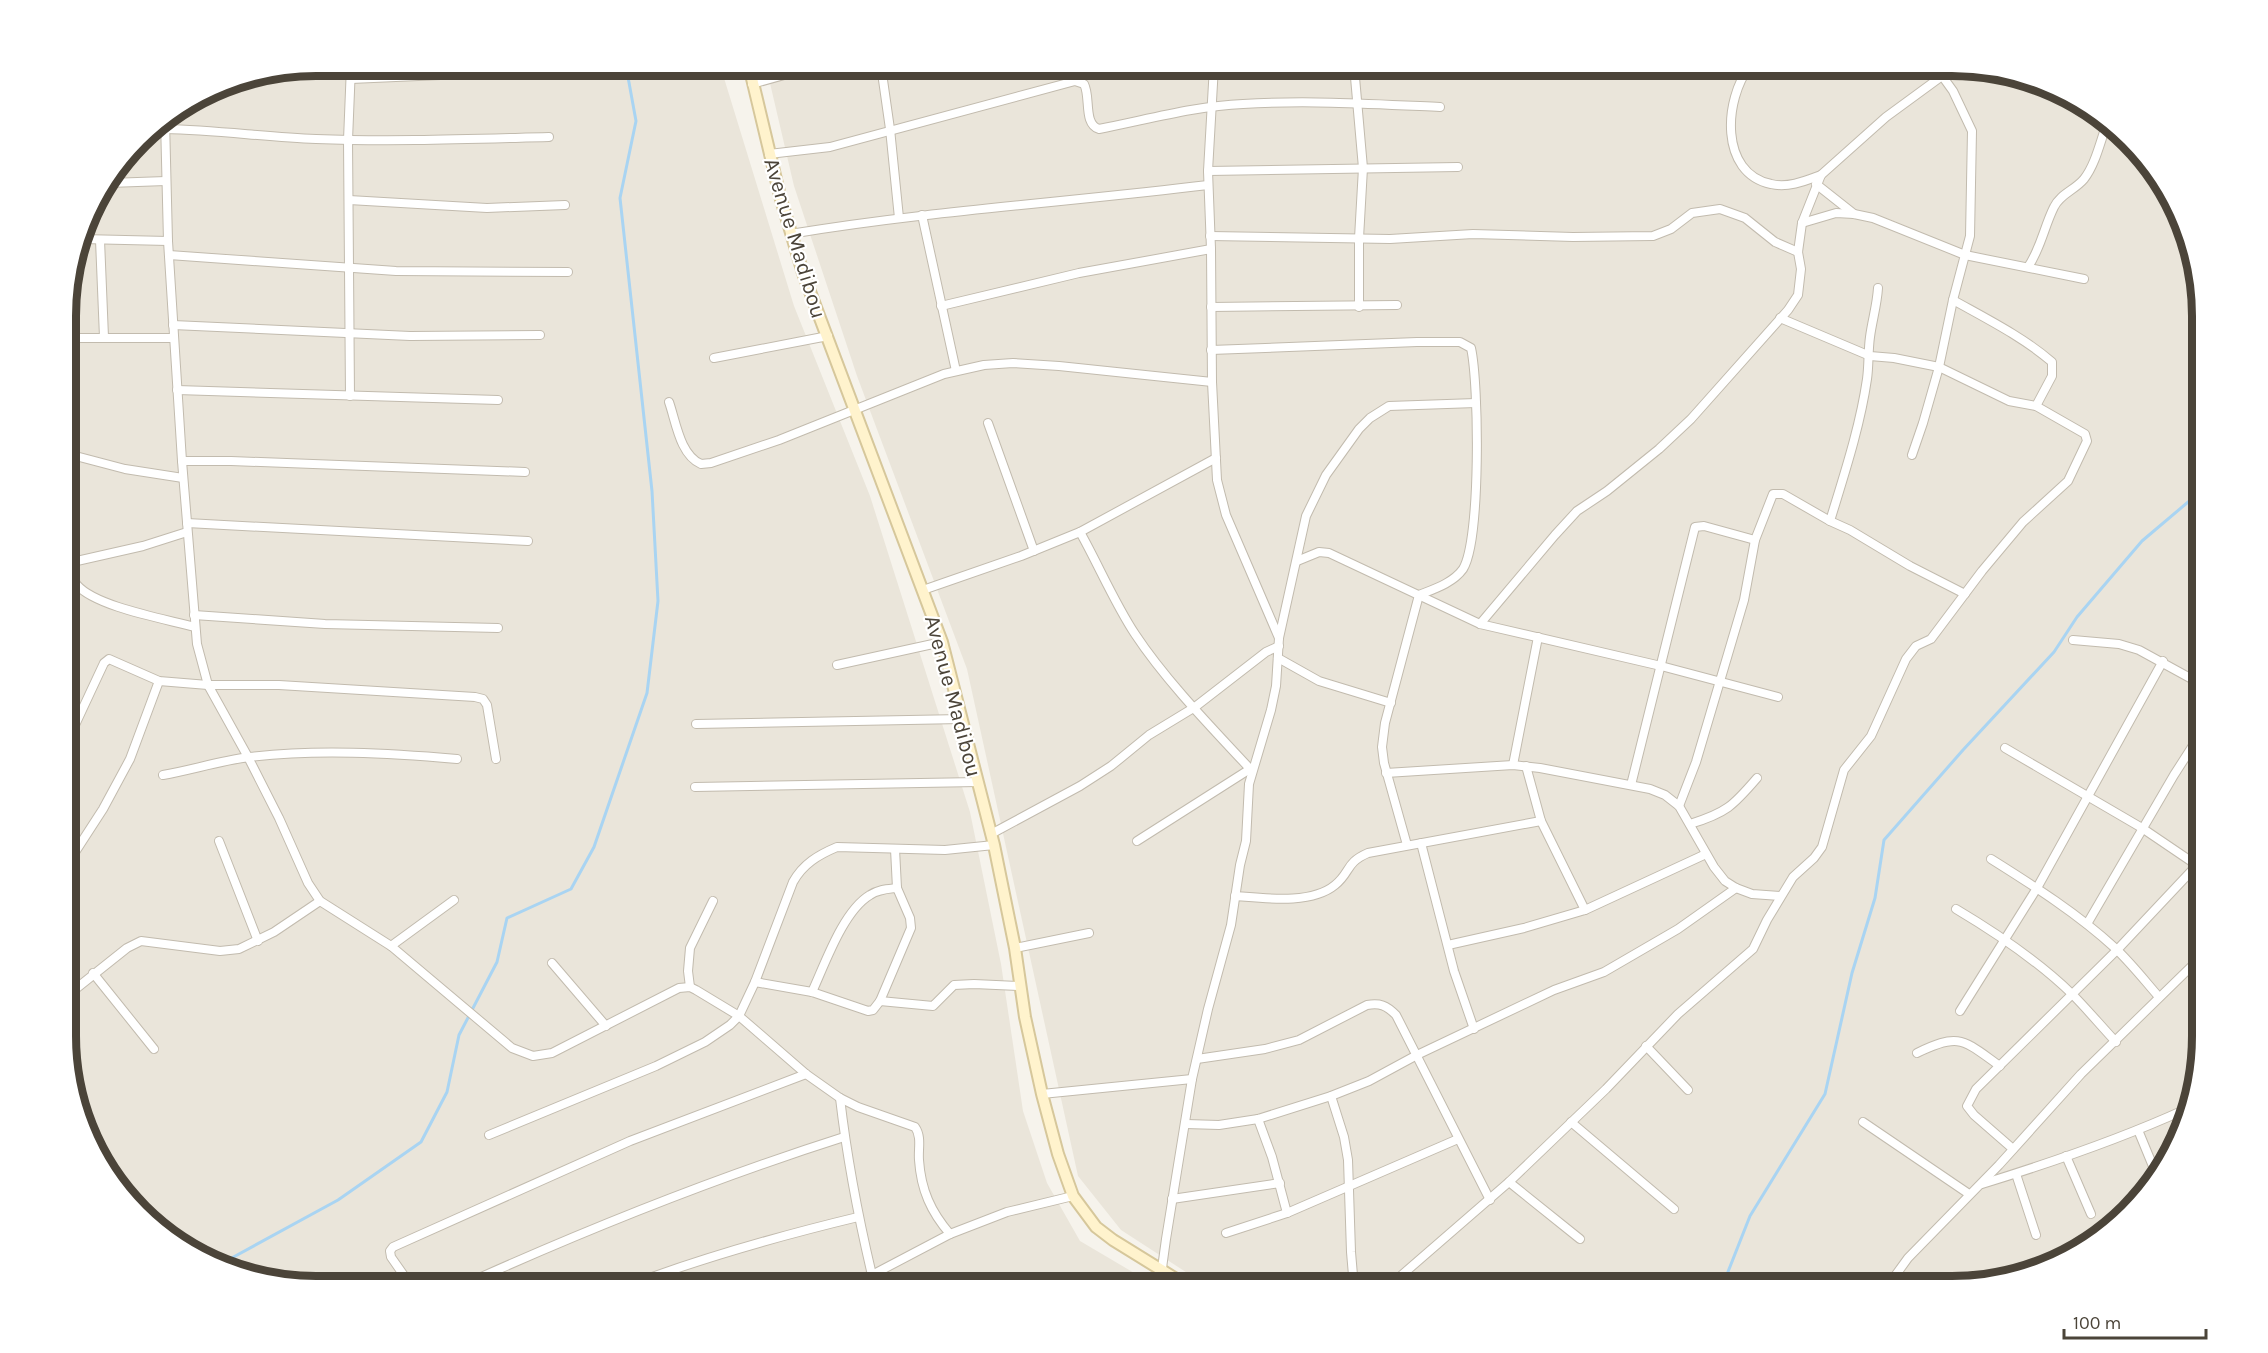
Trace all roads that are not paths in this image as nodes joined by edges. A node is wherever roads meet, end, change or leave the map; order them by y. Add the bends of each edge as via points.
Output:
1 (418, 76) edge
2 (751, 76) edge
3 (780, 76) edge
4 (882, 76) edge
5 (1214, 76) edge
6 (1355, 76) edge
7 (1742, 76) edge
8 (1942, 76) joint
9 (351, 79) joint
10 (752, 84) junction
11 (1356, 104) junction
12 (1440, 106) dead end
13 (1213, 107) junction
14 (166, 129) edge
15 (890, 129) junction
16 (165, 130) edge
17 (2104, 131) edge
18 (549, 136) dead end
19 (348, 140) junction
20 (769, 154) junction
21 (1458, 167) dead end
22 (1363, 168) junction
23 (1208, 171) junction
24 (1821, 175) junction
25 (166, 181) junction
26 (117, 183) edge
27 (1816, 184) junction
28 (1208, 185) junction
29 (349, 200) junction
30 (565, 205) dead end
31 (1854, 214) junction
32 (922, 215) junction
33 (899, 218) junction
34 (1802, 223) junction
35 (790, 234) junction
36 (1210, 236) junction
37 (1359, 238) junction
38 (89, 240) edge
39 (100, 240) junction
40 (168, 241) junction
41 (1211, 249) junction
42 (1798, 252) junction
43 (169, 255) junction
44 (1965, 255) junction
45 (2028, 267) junction
46 (349, 268) junction
47 (568, 272) dead end
48 (2084, 279) dead end
49 (1878, 288) dead end
50 (1953, 300) junction
51 (1397, 305) dead end
52 (941, 306) junction
53 (1211, 307) junction
54 (1359, 307) junction
55 (1780, 318) junction
56 (172, 326) junction
57 (350, 333) junction
58 (540, 335) dead end
59 (828, 336) junction
60 (104, 337) junction
61 (76, 338) edge
62 (173, 338) junction
63 (1211, 350) junction
64 (1870, 356) junction
65 (714, 358) dead end
66 (1939, 367) junction
67 (956, 370) junction
68 (1212, 382) junction
69 (177, 390) junction
70 (350, 396) junction
71 (498, 400) dead end
72 (669, 402) dead end
73 (1476, 403) junction
74 (2036, 406) junction
75 (855, 410) junction
76 (988, 423) dead end
77 (1912, 455) dead end
78 (76, 456) edge
79 (1216, 458) junction
80 (182, 461) junction
81 (525, 472) dead end
82 (183, 478) junction
83 (1830, 521) junction
84 (187, 523) junction
85 (187, 532) junction
86 (1080, 532) junction
87 (1755, 540) junction
88 (528, 541) dead end
89 (1034, 551) junction
90 (76, 561) edge
91 (1297, 561) junction
92 (76, 583) edge
93 (922, 590) junction
94 (1965, 594) junction
95 (1419, 595) junction
96 (194, 615) junction
97 (1480, 624) junction
98 (195, 627) junction
99 (498, 628) dead end
100 (1538, 637) junction
101 (2073, 640) dead end
102 (942, 642) junction
103 (1279, 642) junction
104 (1278, 658) junction
105 (2163, 661) junction
106 (837, 665) dead end
107 (1661, 666) junction
108 (2192, 679) edge
109 (159, 681) junction
110 (1719, 682) junction
111 (208, 685) junction
112 (1778, 697) dead end
113 (1391, 703) junction
114 (1195, 707) junction
115 (962, 719) junction
116 (76, 723) edge
117 (696, 724) dead end
118 (2004, 748) dead end
119 (2192, 748) edge
120 (248, 757) junction
121 (457, 759) dead end
122 (496, 759) dead end
123 (1513, 765) junction
124 (1526, 766) junction
125 (1251, 770) junction
126 (1386, 773) junction
127 (163, 775) dead end
128 (1757, 778) dead end
129 (978, 782) junction
130 (1631, 785) junction
131 (696, 787) dead end
132 (2087, 797) junction
133 (1679, 806) junction
134 (1541, 820) junction
135 (1689, 824) junction
136 (2142, 828) junction
137 (219, 840) dead end
138 (993, 840) junction
139 (1137, 841) dead end
140 (1421, 843) junction
141 (1407, 845) junction
142 (895, 849) junction
143 (76, 851) edge
144 (1706, 854) junction
145 (1991, 859) dead end
146 (2192, 862) edge
147 (2192, 874) edge
148 (897, 888) junction
149 (1736, 888) junction
150 (2037, 888) junction
151 (1234, 896) junction
152 (1780, 896) junction
153 (454, 900) dead end
154 (320, 901) junction
155 (713, 901) dead end
156 (1956, 909) dead end
157 (1585, 910) junction
158 (2087, 924) junction
159 (1089, 933) dead end
160 (2005, 938) junction
161 (258, 941) junction
162 (1448, 945) junction
163 (391, 946) junction
164 (1014, 948) junction
165 (2117, 950) junction
166 (552, 963) dead end
167 (2192, 966) edge
168 (93, 973) junction
169 (755, 982) junction
170 (1020, 986) junction
171 (690, 987) junction
172 (76, 988) edge
173 (812, 992) junction
174 (2072, 994) junction
175 (2159, 997) junction
176 (880, 1001) junction
177 (1960, 1011) dead end
178 (739, 1016) junction
179 (606, 1026) junction
180 (1474, 1029) junction
181 (2115, 1042) junction
182 (1646, 1046) junction
183 (154, 1049) dead end
184 (1917, 1053) dead end
185 (1417, 1055) junction
186 (1197, 1059) junction
187 (2000, 1065) junction
188 (806, 1074) junction
189 (1192, 1079) junction
190 (1688, 1089) dead end
191 (1042, 1094) junction
192 (1331, 1096) junction
193 (840, 1098) junction
194 (2180, 1112) edge
195 (1258, 1119) junction
196 (1571, 1122) junction
197 (1863, 1122) dead end
198 (1186, 1124) junction
199 (2139, 1130) junction
200 (489, 1135) dead end
201 (844, 1137) junction
202 (1458, 1139) junction
203 (2013, 1149) junction
204 (2066, 1156) junction
205 (2153, 1166) edge
206 (2016, 1174) junction
207 (1509, 1182) junction
208 (1280, 1183) junction
209 (1980, 1185) junction
210 (1348, 1188) junction
211 (1970, 1194) junction
212 (1073, 1196) junction
213 (1172, 1199) junction
214 (1490, 1200) junction
215 (1674, 1209) dead end
216 (1287, 1213) junction
217 (2091, 1214) dead end
218 (858, 1217) junction
219 (1226, 1233) dead end
220 (950, 1234) junction
221 (2036, 1235) dead end
222 (1580, 1239) dead end
223 (1162, 1273) junction
224 (872, 1275) junction
225 (404, 1276) edge
226 (485, 1276) edge
227 (653, 1276) edge
228 (869, 1276) edge
229 (1158, 1276) edge
230 (1163, 1276) edge
231 (1168, 1276) edge
232 (1353, 1276) edge
233 (1401, 1276) edge
234 (1895, 1276) edge

1 - 9 street
2 - 10 street, Avenue Madibou
3 - 10 street
4 - 15 street
5 - 13 street
6 - 11 street
7 - 24 street via 1733,103 1731,136 1738,160 1753,177 1772,184 1793,185
8 - 24 street via 1886,117
8 - 44 street via 1972,131 1970,236
9 - 19 street
10 - 20 street, Avenue Madibou
11 - 12 street
11 - 13 street
11 - 22 street
13 - 15 street via 1099,129 1090,122 1087,90 1076,81
13 - 23 street
14 - 19 street
15 - 20 street via 830,147
15 - 33 street
16 - 25 street
17 - 45 street via 2085,177 2054,207 2040,247
18 - 19 street
19 - 29 street
20 - 35 street, Avenue Madibou
21 - 22 street
22 - 23 street
22 - 37 street
23 - 28 street
24 - 27 street
25 - 26 street
25 - 40 street
27 - 31 street
27 - 34 street
28 - 32 street
28 - 36 street
29 - 30 street via 487,208
29 - 46 street
31 - 34 street via 1836,213
31 - 44 street
32 - 33 street
32 - 52 street
33 - 35 street
34 - 42 street
35 - 59 street, Avenue Madibou
36 - 37 street
36 - 41 street
37 - 42 street via 1473,234 1653,236 1671,229 1692,213 1720,209 1745,218 1775,242
37 - 54 street
38 - 39 street
39 - 40 street
39 - 60 street
40 - 43 street
41 - 52 street via 1079,273
41 - 53 street
42 - 55 street via 1798,295
43 - 46 street
43 - 56 street
44 - 45 street
44 - 50 street
45 - 48 street
46 - 47 street
46 - 57 street
49 - 64 street
50 - 66 street
50 - 74 street via 2052,362 2052,376
51 - 54 street
52 - 67 street
53 - 54 street
53 - 63 street
55 - 64 street
55 - 97 street via 1659,450 1577,511
56 - 57 street
56 - 62 street
57 - 58 street
57 - 70 street
59 - 65 street
59 - 75 street, Avenue Madibou
60 - 61 street
60 - 62 street
62 - 69 street
63 - 68 street
63 - 73 street via 1460,342 1470,348
64 - 66 street
64 - 83 street via 1862,405
66 - 74 street via 2009,400
66 - 77 street
67 - 68 street via 1013,363
67 - 75 street
68 - 79 street
69 - 70 street
69 - 80 street
70 - 71 street
72 - 75 street via 685,450 701,464 740,454
73 - 91 street via 1389,406 1370,418 1337,457 1314,496
73 - 95 street via 1476,504 1467,560 1453,579
74 - 94 street via 2072,425 2085,434 2087,441 2068,481 2023,522
75 - 93 street, Avenue Madibou
76 - 89 street
78 - 82 street
79 - 86 street
79 - 103 street via 1218,488 1226,515
80 - 81 street
80 - 82 street
82 - 84 street
83 - 87 street via 1778,493 1773,494
83 - 94 street
84 - 85 street
84 - 88 street
85 - 90 street
85 - 96 street
86 - 89 street
86 - 114 street via 1133,632
87 - 107 street via 1695,527
87 - 110 street via 1743,600
89 - 93 street
91 - 95 street via 1319,552 1329,553
91 - 103 street
92 - 98 street via 97,599
93 - 102 street, Avenue Madibou
94 - 152 street via 1931,639 1916,646 1905,659 1871,736 1844,770 1822,847
95 - 97 street
95 - 113 street
96 - 98 street
96 - 99 street via 325,624
97 - 100 street
98 - 111 street
100 - 107 street
100 - 123 street
101 - 105 street via 2118,644
102 - 106 street
102 - 115 street, Avenue Madibou
103 - 104 street
103 - 114 street
104 - 113 street via 1319,681
104 - 125 street via 1271,710
105 - 108 street
105 - 132 street
107 - 110 street
107 - 130 street
109 - 111 street
109 - 116 street via 109,659 105,661
109 - 143 street via 130,759
110 - 112 street
110 - 133 street via 1694,770
111 - 120 street
111 - 122 street via 279,685 483,699
113 - 126 street via 1382,747
114 - 125 street
114 - 138 street via 1149,735 1111,766
115 - 117 street
115 - 129 street, Avenue Madibou
118 - 132 street
119 - 136 street
120 - 121 street via 385,753
120 - 127 street
120 - 154 street
123 - 124 street
123 - 126 street
124 - 130 street
124 - 134 street
125 - 139 street
125 - 151 street via 1246,841
126 - 141 street
128 - 135 street via 1723,812
129 - 131 street
129 - 138 street, Avenue Madibou
130 - 133 street via 1657,792
132 - 136 street
132 - 150 street
133 - 135 street
134 - 140 street
134 - 157 street
135 - 144 street
136 - 146 street
136 - 158 street
137 - 161 street
138 - 142 street via 945,850
138 - 164 street, Avenue Madibou
140 - 141 street
140 - 162 street
141 - 151 street via 1358,858 1327,891 1290,898
142 - 148 street
142 - 169 street via 837,848 810,861 793,882
144 - 149 street via 1725,881
144 - 157 street
145 - 150 street
147 - 165 street
148 - 173 street via 879,890 860,903 849,917
148 - 176 street via 910,918 910,928
149 - 152 street via 1752,894
149 - 180 street via 1604,972 1554,990
150 - 158 street
150 - 160 street
151 - 186 street via 1227,946
152 - 182 street via 1753,949
153 - 163 street
154 - 161 street
154 - 163 street
155 - 171 street via 690,948
156 - 160 street
157 - 162 street
158 - 165 street
159 - 164 street
160 - 174 street
160 - 177 street
161 - 168 street via 220,951 141,941
162 - 180 street
163 - 179 street via 518,1052 533,1056 552,1053
164 - 170 street, Avenue Madibou
165 - 174 street
165 - 175 street
166 - 179 street
167 - 175 street
168 - 172 street
168 - 183 street
169 - 173 street
169 - 178 street
170 - 176 street via 954,985 933,1006
170 - 191 street, Avenue Madibou
171 - 178 street
171 - 179 street via 679,988
173 - 176 street via 868,1011
174 - 181 street
174 - 187 street
175 - 181 street
178 - 188 street
178 - 200 street via 705,1042 656,1066
180 - 185 street
181 - 203 street
182 - 190 street
182 - 196 street
184 - 187 street via 1940,1042 1959,1040
185 - 186 street via 1396,1015 1379,1003 1367,1005 1299,1040
185 - 192 street via 1369,1082
185 - 202 street
186 - 189 street
187 - 203 street via 1976,1089 1967,1106
188 - 193 street
188 - 225 street via 630,1141 393,1247 391,1257
189 - 191 street
189 - 198 street
191 - 212 street, Avenue Madibou
192 - 195 street
192 - 210 street via 1344,1137
193 - 201 street
193 - 220 street via 915,1128 922,1182 934,1215
194 - 199 street
195 - 198 street via 1219,1125
195 - 208 street
196 - 207 street
196 - 215 street
197 - 211 street
198 - 213 street
199 - 204 street
199 - 205 street
201 - 218 street
201 - 226 street via 666,1199
202 - 210 street
202 - 214 street
203 - 209 street
204 - 206 street
204 - 217 street
206 - 209 street
206 - 221 street
207 - 214 street
207 - 222 street
208 - 213 street
208 - 216 street
209 - 211 street
210 - 216 street
210 - 232 street
211 - 234 street
212 - 220 street via 1007,1212
212 - 223 street, Avenue Madibou via 1096,1227
213 - 223 street
214 - 233 street
216 - 219 street
218 - 224 street
218 - 227 street via 759,1242
220 - 224 street
223 - 229 street
223 - 230 street
223 - 231 street, Avenue Madibou
224 - 228 street

